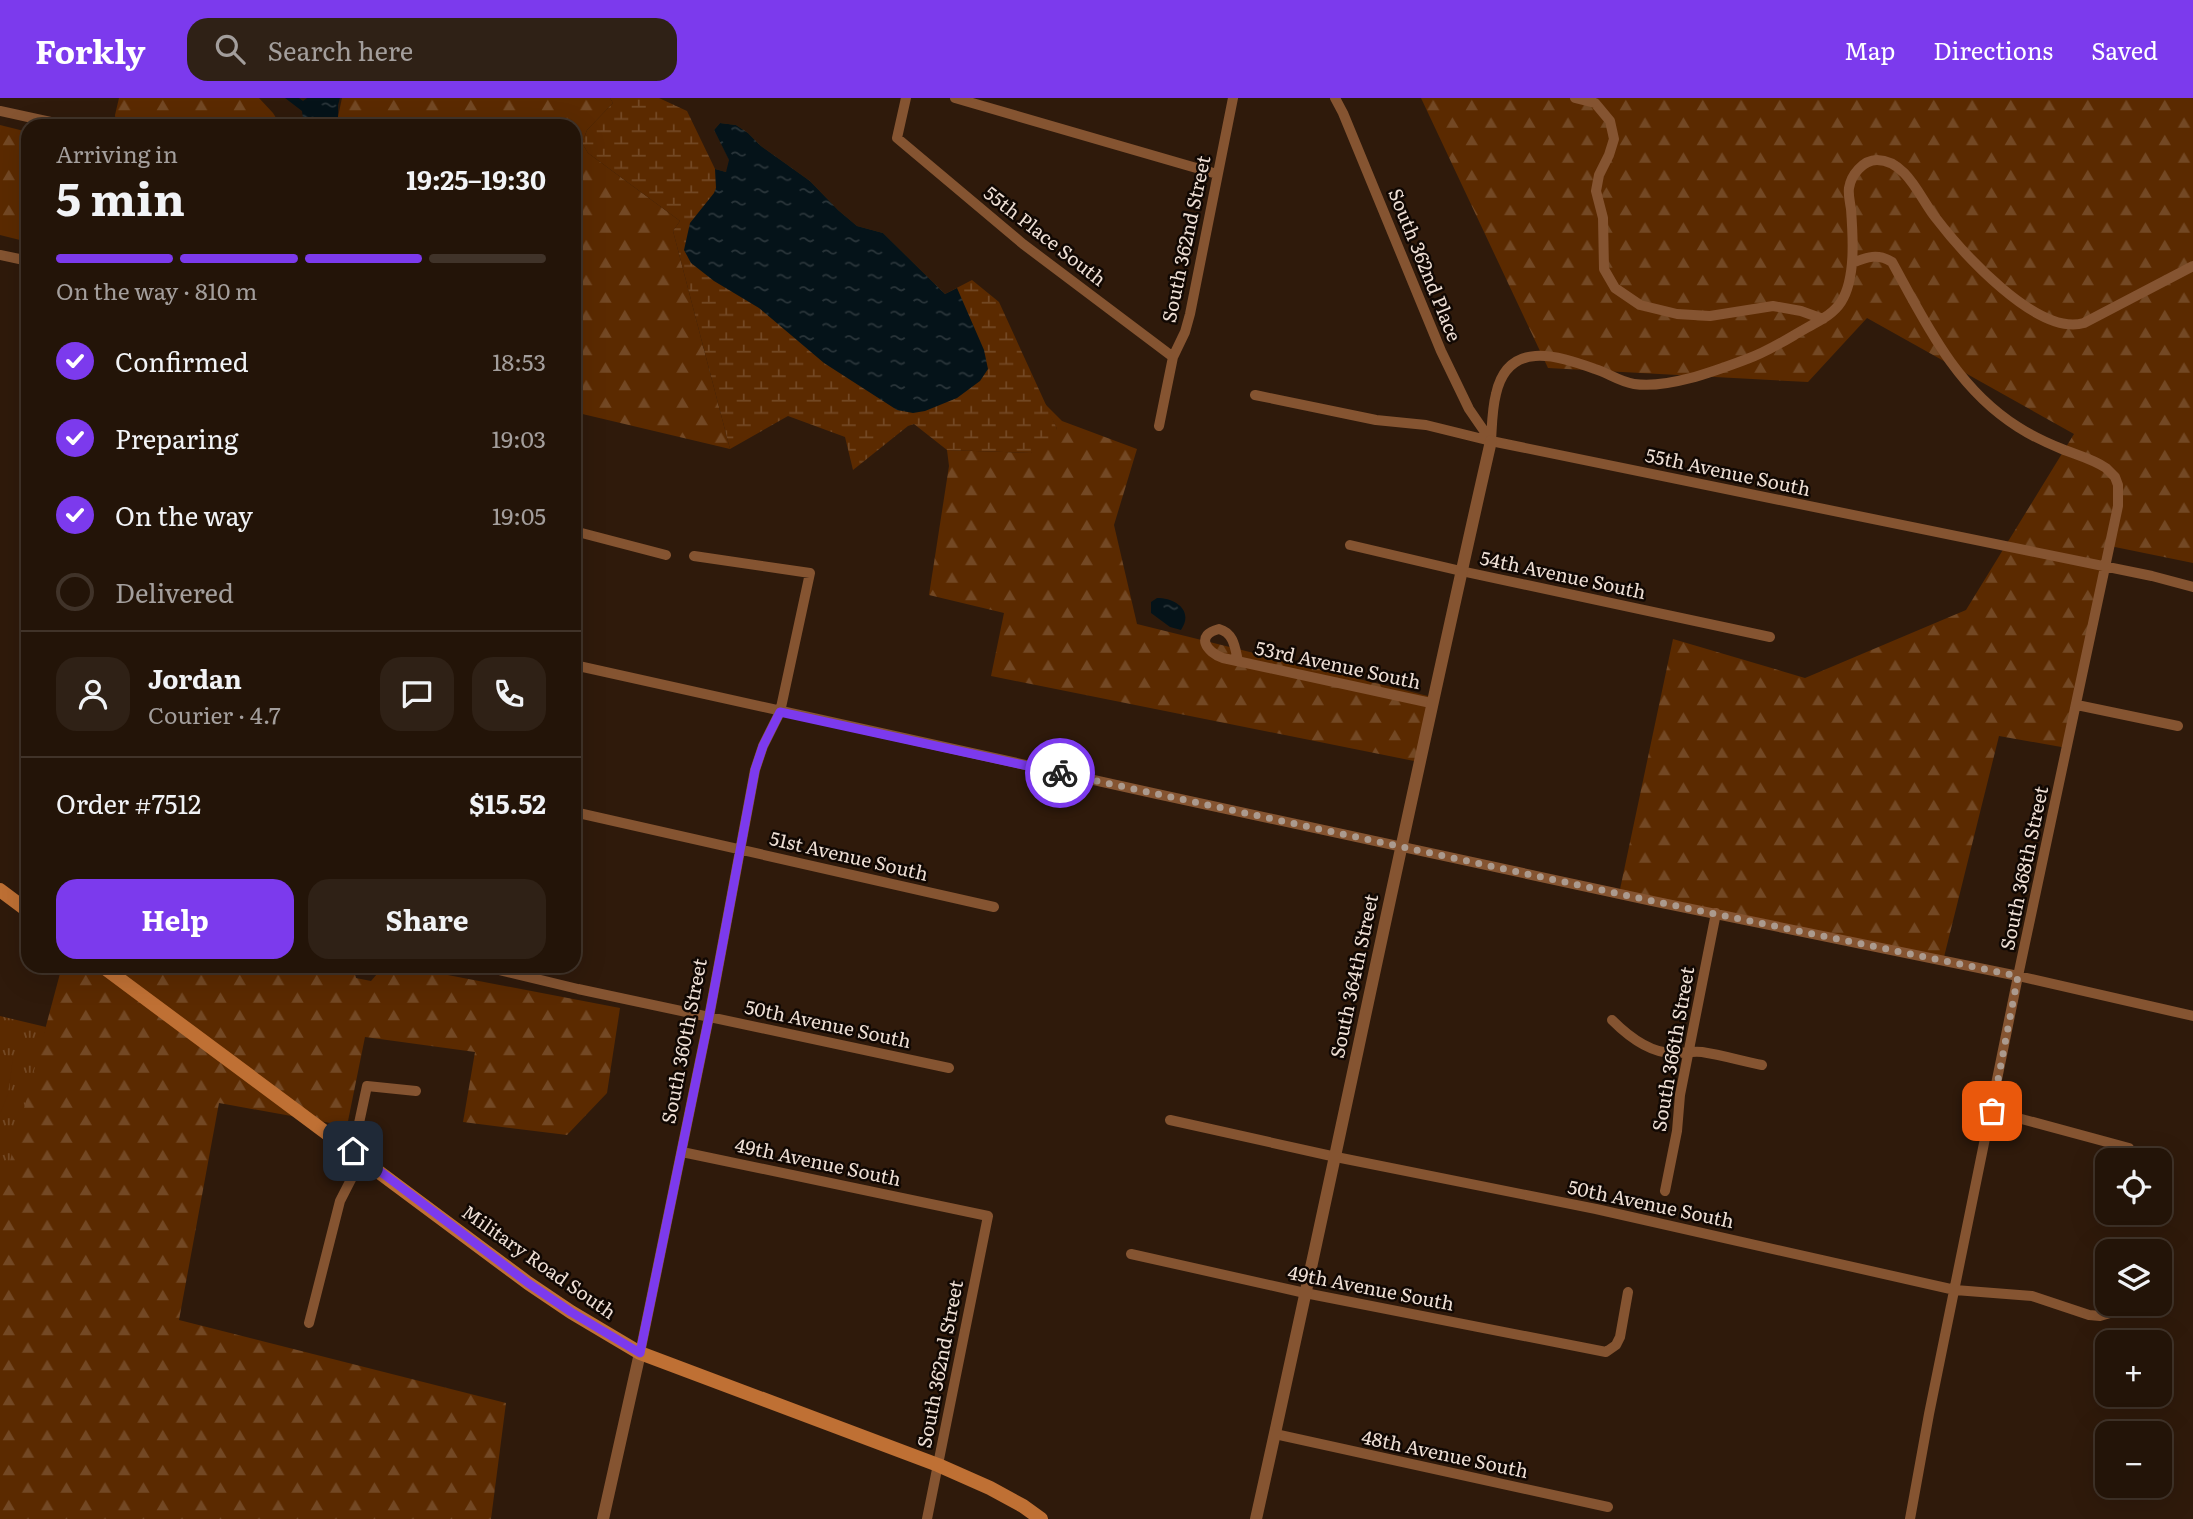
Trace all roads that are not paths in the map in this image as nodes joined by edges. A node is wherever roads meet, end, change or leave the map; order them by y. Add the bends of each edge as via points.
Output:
1 (906, 98) edge
2 (955, 98) edge
3 (1233, 98) edge
4 (1335, 98) edge
5 (1575, 98) edge
6 (0, 111) edge
7 (37, 119) edge
8 (1217, 174) junction
9 (0, 255) edge
10 (21, 259) edge
11 (1853, 263) junction
12 (2193, 266) edge
13 (1823, 319) junction
14 (1173, 357) junction
15 (1255, 395) dead end
16 (1159, 426) dead end
17 (1491, 441) junction
18 (581, 533) edge
19 (1350, 545) dead end
20 (666, 555) dead end
21 (694, 556) dead end
22 (2106, 567) junction
23 (1461, 571) junction
24 (2193, 587) edge
25 (1770, 637) dead end
26 (1238, 662) dead end
27 (581, 667) edge
28 (1431, 703) junction
29 (2077, 705) junction
30 (780, 712) junction
31 (2178, 726) dead end
32 (581, 814) edge
33 (1401, 847) junction
34 (741, 849) junction
35 (0, 890) edge
36 (21, 906) edge
37 (994, 908) dead end
38 (1716, 913) junction
39 (111, 973) edge
40 (511, 973) edge
41 (2018, 976) junction
42 (2193, 1016) edge
43 (709, 1017) junction
44 (1612, 1020) dead end
45 (1688, 1051) junction
46 (1762, 1065) dead end
47 (949, 1068) dead end
48 (416, 1091) dead end
49 (1992, 1111) junction
50 (1170, 1120) dead end
51 (2129, 1148) dead end
52 (682, 1152) junction
53 (358, 1155) junction
54 (1336, 1157) junction
55 (1665, 1191) dead end
56 (988, 1216) joint
57 (1131, 1254) dead end
58 (1955, 1290) junction
59 (1628, 1292) dead end
60 (1305, 1293) junction
61 (2095, 1316) edge
62 (309, 1323) dead end
63 (640, 1353) junction
64 (1275, 1434) junction
65 (938, 1465) junction
66 (1608, 1507) dead end
67 (603, 1519) edge
68 (927, 1519) edge
69 (1041, 1519) edge
70 (1256, 1519) edge
71 (1910, 1519) edge

1 - 14 street, 55th Place South via 897,138 1023,244
2 - 8 street
3 - 8 street, South 362nd Street
4 - 17 street, South 362nd Place via 1441,351 1469,409
5 - 13 street via 1595,103 1610,121 1614,139 1596,191 1603,218 1604,269 1615,288 1640,305 1677,314 1710,316 1773,306
6 - 7 street
8 - 14 street, South 362nd Street via 1190,314
9 - 10 street
11 - 12 street via 1850,185 1861,167 1877,160 1903,172 1967,254 2016,300 2050,320 2084,323
11 - 13 street via 1841,302
11 - 22 street, South 368th Street via 1871,256 1892,262 1936,342 1974,391 2019,427 2099,463 2112,474 2119,501
13 - 17 street via 1746,360 1652,385 1628,383 1557,358 1523,357 1508,368 1497,390
14 - 16 street, South 362nd Street
15 - 17 street, 55th Avenue South
17 - 22 street, 55th Avenue South
17 - 23 street, South 364th Street
18 - 20 street
19 - 23 street, 54th Avenue South
21 - 30 street, South 360th Street via 810,573
22 - 24 street, 55th Avenue South
22 - 29 street, South 368th Street
23 - 25 street, 54th Avenue South
23 - 28 street, South 364th Street
26 - 28 street, 53rd Avenue South
27 - 30 street
28 - 33 street, South 364th Street
29 - 31 street
29 - 41 street, South 368th Street
30 - 33 street
30 - 34 street, South 360th Street via 755,770
32 - 34 street, 51st Avenue South
33 - 38 street
33 - 54 street, South 364th Street
34 - 37 street, 51st Avenue South
34 - 43 street, South 360th Street
35 - 36 main road
38 - 41 street
38 - 45 street, South 366th Street
39 - 53 main road, Military Road South
40 - 43 street, 50th Avenue South
41 - 42 street
41 - 49 street, South 368th Street
43 - 47 street, 50th Avenue South
43 - 52 street, South 360th Street
44 - 45 street via 1626,1034 1660,1051
45 - 46 street
45 - 55 street, South 366th Street
48 - 53 street via 367,1086
49 - 51 street
49 - 58 street, South 368th Street
50 - 54 street, 50th Avenue South
52 - 56 street, 49th Avenue South
52 - 63 street, South 360th Street
53 - 62 street via 340,1201
53 - 63 main road, Military Road South via 528,1283
54 - 58 street, 50th Avenue South via 1596,1209
54 - 60 street, South 364th Street
56 - 65 street, South 362nd Street
57 - 60 street, 49th Avenue South
58 - 61 street, 50th Avenue South via 2032,1296
58 - 71 street, South 368th Street
59 - 60 street, 49th Avenue South via 1620,1338 1606,1352
60 - 64 street, South 364th Street
63 - 65 main road, Military Road South
63 - 67 street, South 360th Street
64 - 66 street, 48th Avenue South
64 - 70 street, South 364th Street
65 - 68 street, South 362nd Street
65 - 69 main road, Military Road South via 990,1488

